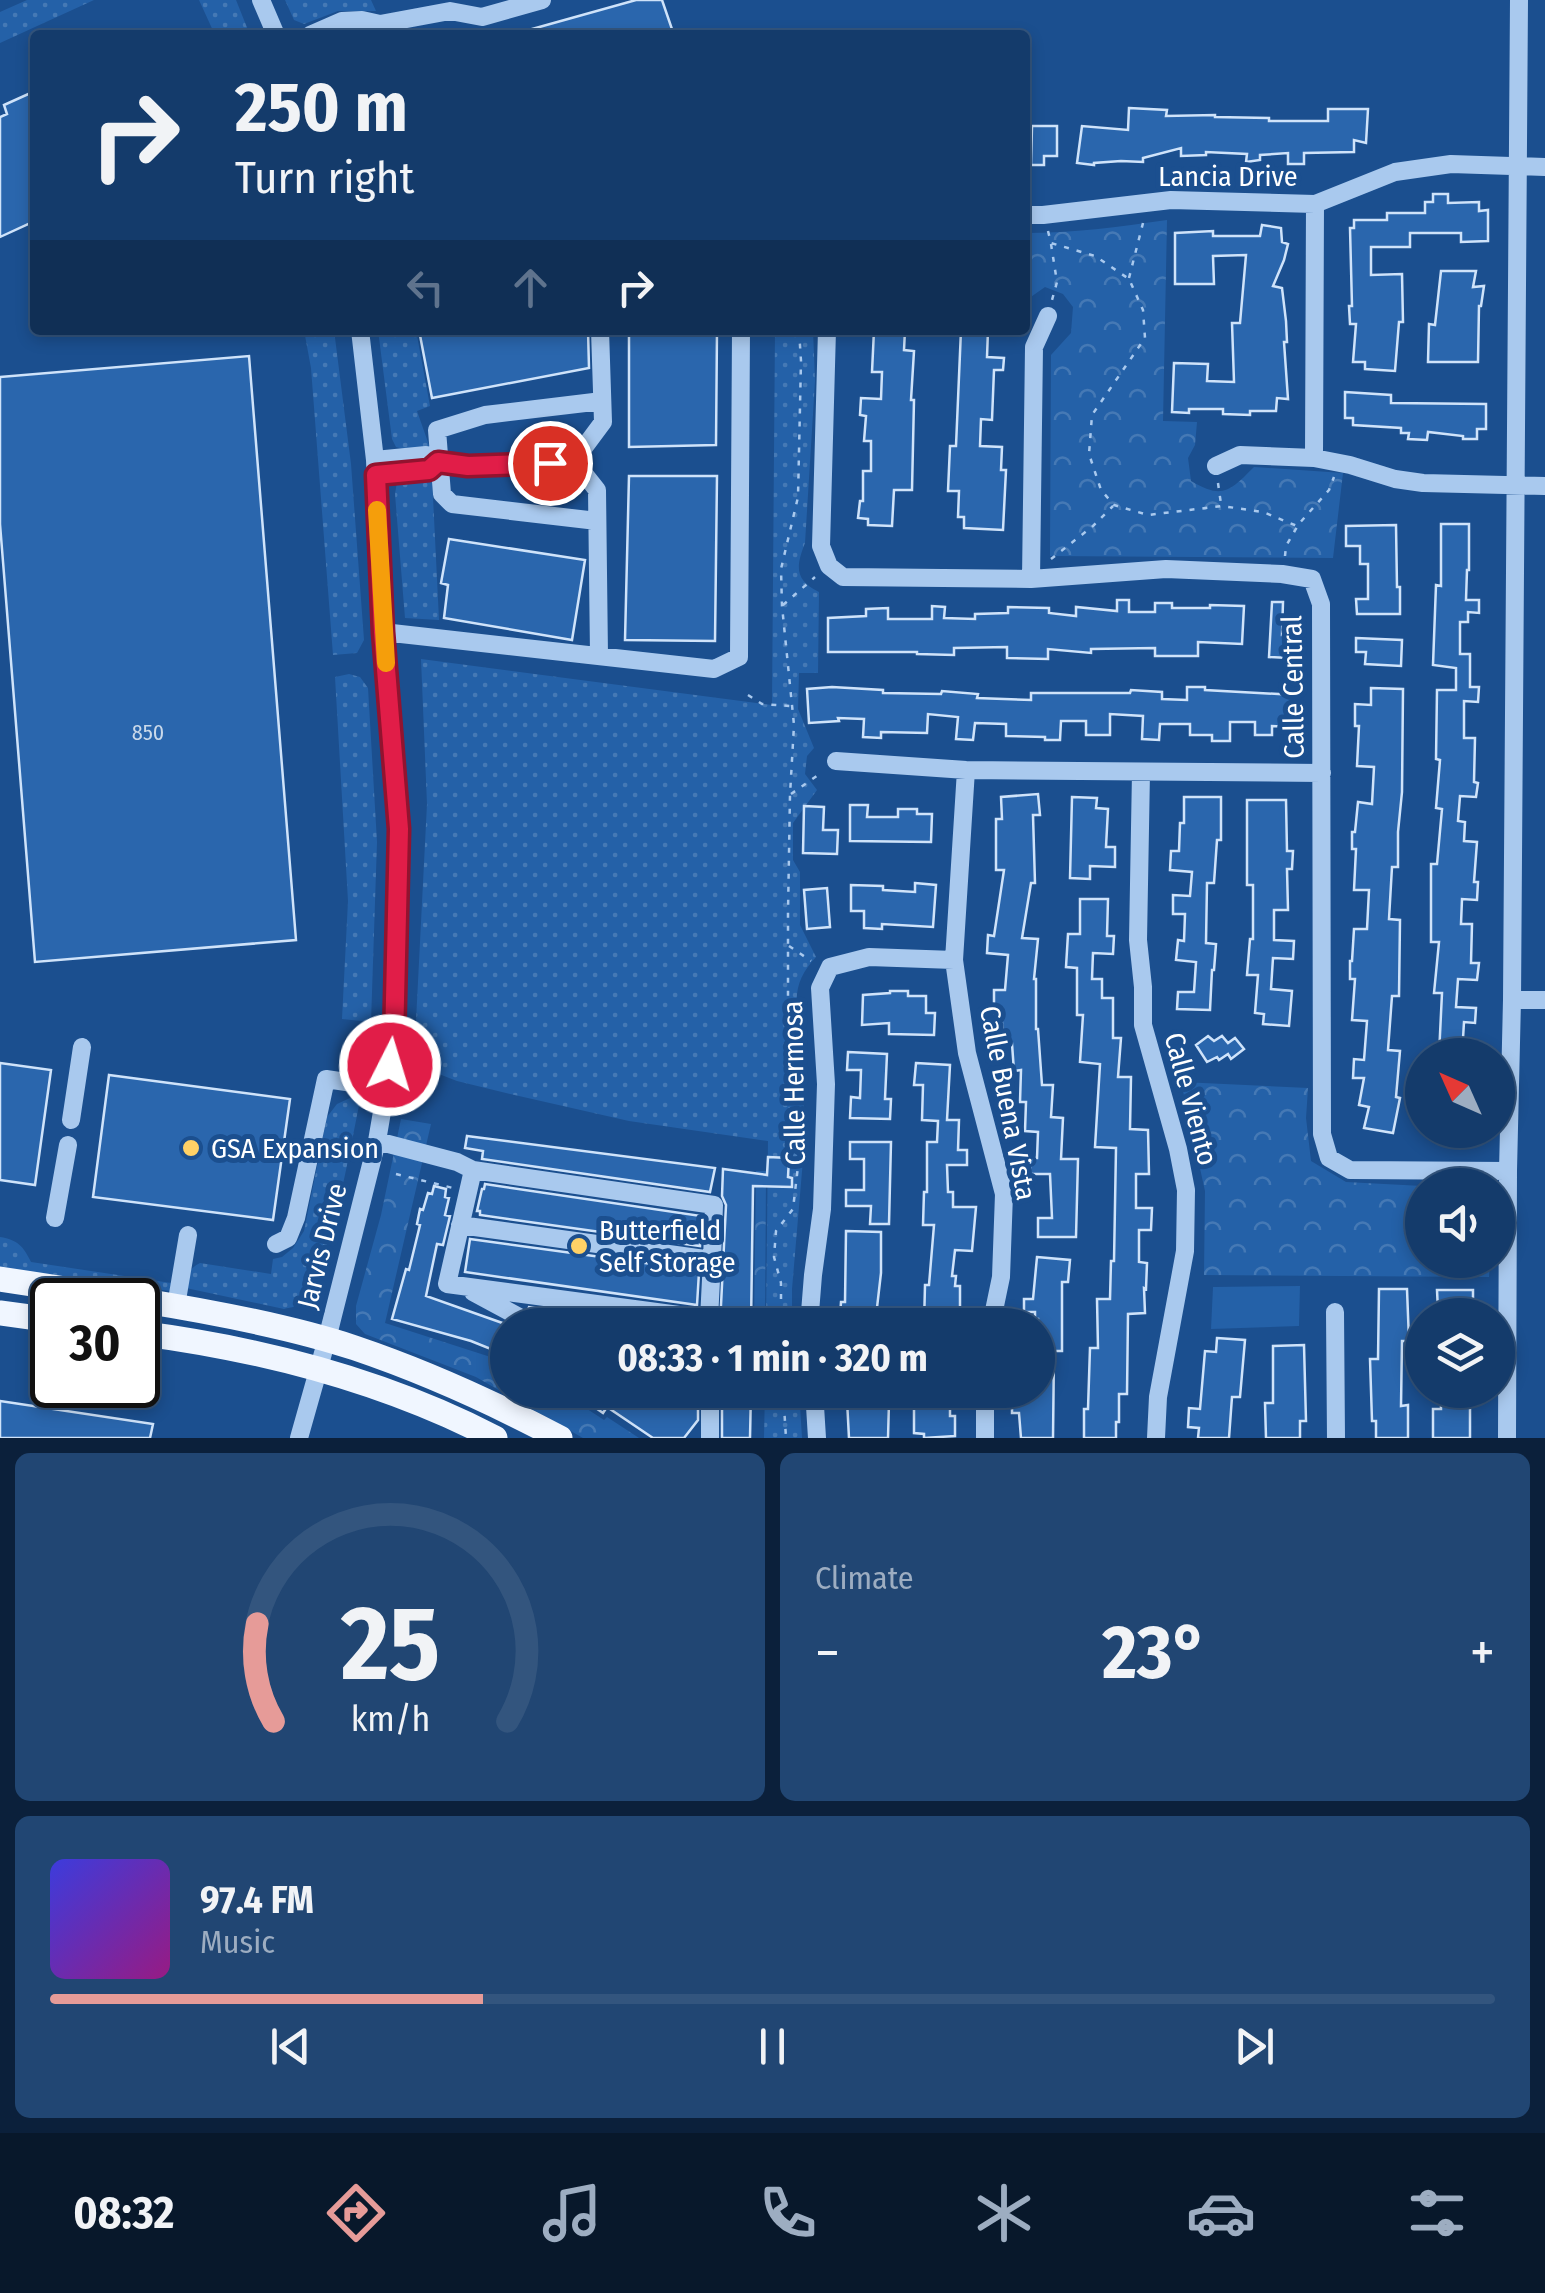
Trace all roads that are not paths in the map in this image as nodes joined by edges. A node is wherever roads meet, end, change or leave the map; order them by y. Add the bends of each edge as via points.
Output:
1 (261, 0) edge
2 (542, 0) edge
3 (1518, 0) edge
4 (399, 9) edge
5 (274, 30) edge
6 (321, 30) edge
7 (1517, 166) junction
8 (1545, 167) edge
9 (1315, 204) junction
10 (1034, 215) edge
11 (1048, 316) road end
12 (361, 335) edge
13 (600, 335) edge
14 (741, 335) edge
15 (827, 335) edge
16 (602, 401) junction
17 (1314, 458) junction
18 (574, 461) junction
19 (438, 462) junction
20 (1216, 466) road end
21 (376, 467) junction
22 (1515, 486) junction
23 (1545, 486) edge
24 (597, 521) junction
25 (1031, 579) junction
26 (383, 632) junction
27 (599, 655) junction
28 (836, 762) road end
29 (966, 770) junction
30 (1142, 772) junction
31 (1322, 773) junction
32 (954, 960) junction
33 (1512, 1000) junction
34 (1545, 1000) edge
35 (82, 1047) dead end
36 (386, 1088) junction
37 (71, 1120) dead end
38 (377, 1141) junction
39 (68, 1145) dead end
40 (1508, 1168) edge
41 (473, 1170) junction
42 (1405, 1171) edge
43 (55, 1218) dead end
44 (460, 1225) junction
45 (188, 1235) dead end
46 (276, 1244) dead end
47 (712, 1260) junction
48 (1508, 1278) edge
49 (0, 1279) edge
50 (30, 1284) edge
51 (464, 1286) junction
52 (160, 1304) edge
53 (176, 1306) junction
54 (503, 1308) edge
55 (614, 1308) edge
56 (710, 1308) edge
57 (811, 1308) edge
58 (994, 1308) edge
59 (1335, 1312) dead end
60 (0, 1313) edge
61 (30, 1317) edge
62 (160, 1335) edge
63 (327, 1340) junction
64 (319, 1369) junction
65 (710, 1408) edge
66 (815, 1408) edge
67 (986, 1408) edge
68 (299, 1438) edge
69 (494, 1438) edge
70 (560, 1438) edge
71 (710, 1438) edge
72 (817, 1438) edge
73 (985, 1438) edge
74 (1156, 1438) edge
75 (1336, 1438) edge
76 (1507, 1438) edge

1 - 5 street
2 - 4 street via 482,17
3 - 7 street
4 - 6 street via 380,24 342,21
7 - 8 street, Lancia Drive
7 - 9 street, Lancia Drive via 1450,164 1395,172
7 - 22 street
9 - 10 street, Lancia Drive via 1172,200
9 - 17 street
11 - 25 street via 1034,346
12 - 21 street, Jarvis Drive
13 - 16 street
14 - 27 street via 739,657 714,669
15 - 25 street, Calle Central via 821,546 829,566 843,576
16 - 18 street via 603,422
16 - 19 street via 485,415 437,430
17 - 20 street via 1240,455
17 - 22 street via 1422,483
18 - 19 street
18 - 24 street via 597,490
19 - 21 street via 426,455
19 - 24 street via 442,494 452,504
21 - 26 street, Jarvis Drive
22 - 23 street
22 - 33 street
24 - 27 street
25 - 31 street, Calle Central via 1166,568 1312,579 1321,604
26 - 27 street
26 - 36 street, Jarvis Drive via 399,829 394,1042
28 - 29 street
29 - 30 street
29 - 32 street, Calle Buena Vista
30 - 31 street
30 - 74 street, Calle Viento via 1143,1025 1186,1190 1185,1251
31 - 42 street, Calle Central via 1322,1134 1329,1158 1350,1170
32 - 57 street, Calle Hermosa via 869,957 830,967 820,988 826,1084
32 - 58 street, Calle Buena Vista via 967,1053 1004,1194
33 - 34 street
33 - 40 street
35 - 37 street
36 - 38 street, Jarvis Drive
36 - 46 street via 326,1080 296,1218 288,1238
38 - 41 street
38 - 63 street, Jarvis Drive
39 - 43 street
41 - 44 street
41 - 47 street via 714,1206
44 - 47 street
44 - 51 street via 447,1284
45 - 53 street
47 - 56 street
48 - 76 street
49 - 50 main road
51 - 54 street
51 - 55 street
52 - 53 main road
53 - 63 main road
59 - 75 street
60 - 61 main road
62 - 64 main road
63 - 64 street, Jarvis Drive
63 - 70 main road via 490,1402
64 - 68 street, Jarvis Drive
64 - 69 main road
65 - 71 street
66 - 72 street
67 - 73 street

